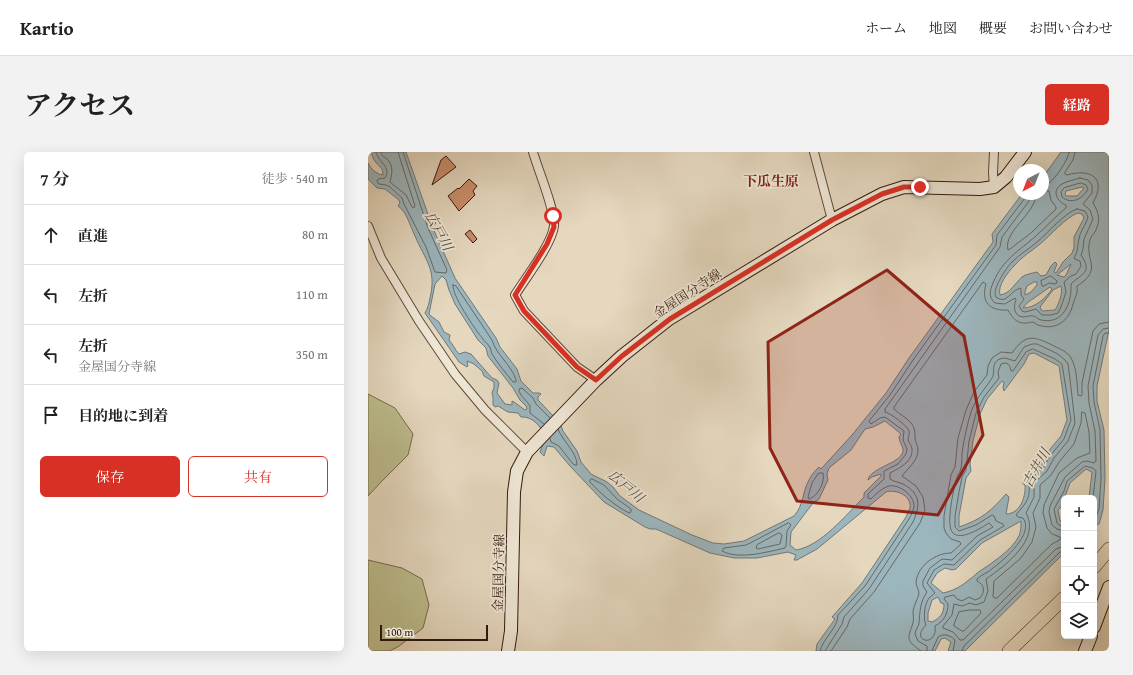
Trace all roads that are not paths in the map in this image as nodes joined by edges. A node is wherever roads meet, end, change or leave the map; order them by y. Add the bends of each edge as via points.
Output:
1 (532, 152) edge
2 (814, 152) edge
3 (994, 152) edge
4 (1025, 152) edge
5 (994, 186) junction
6 (832, 220) junction
7 (368, 226) edge
8 (596, 380) junction
9 (529, 450) junction
10 (1109, 587) edge
11 (1061, 601) edge
12 (1097, 619) edge
13 (1090, 639) edge
14 (508, 651) edge
15 (1009, 651) edge
16 (1085, 651) edge

1 - 8 street via 550,204 554,227 547,244 515,295 524,311 572,362
2 - 6 street
3 - 5 street
4 - 5 main road via 1006,177
5 - 6 main road, 金屋国分寺線 via 980,189 904,187 882,194
6 - 8 main road, 金屋国分寺線 via 670,319
7 - 9 street via 381,258 455,374 485,410
8 - 9 main road, 金屋国分寺線
9 - 14 main road, 金屋国分寺線 via 519,465 515,482 511,631
10 - 12 main road
11 - 15 main road
13 - 16 main road

